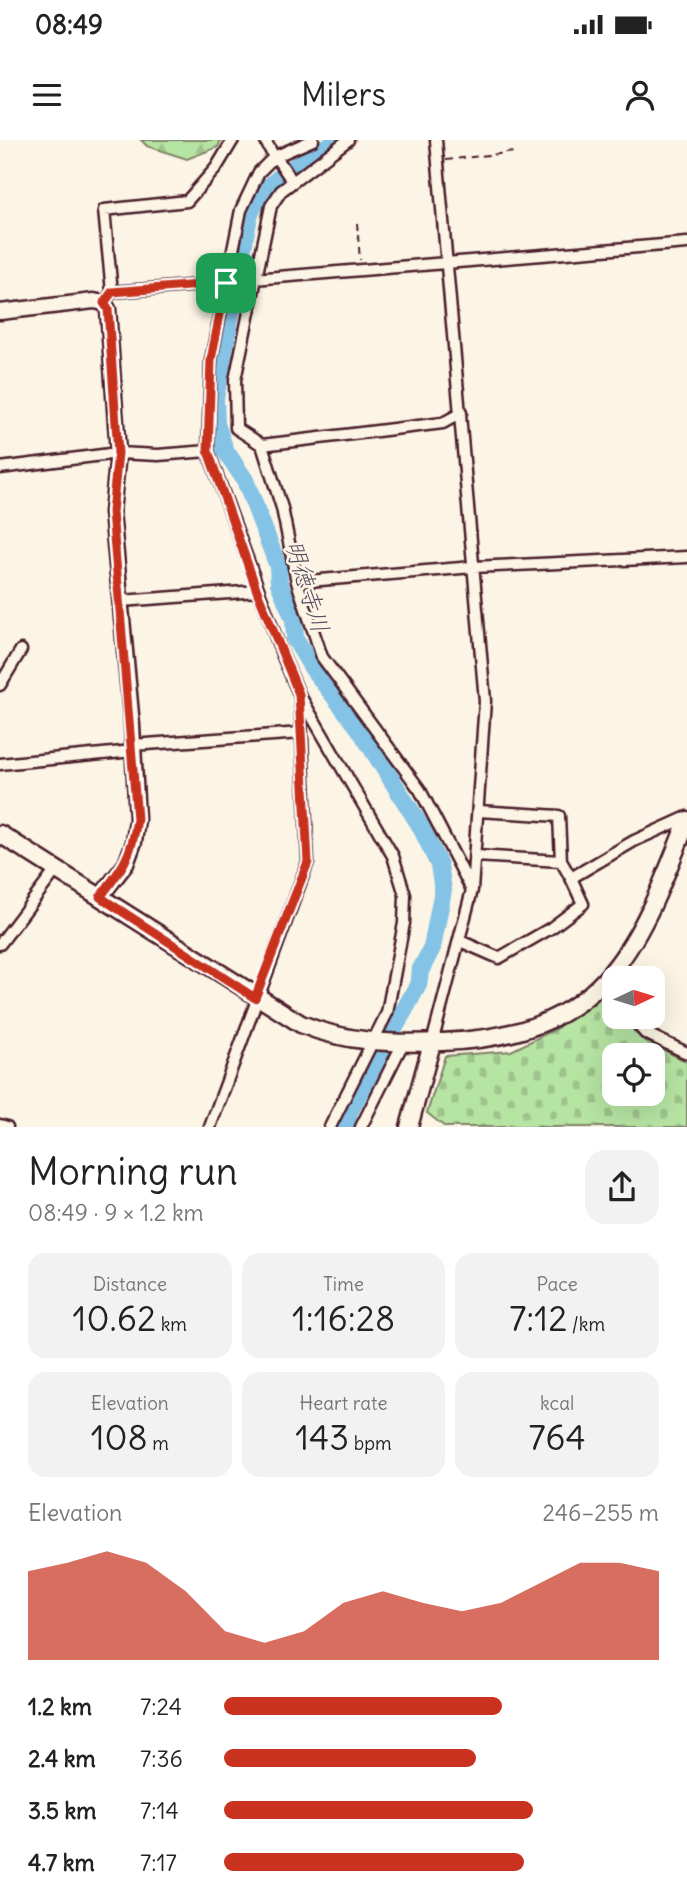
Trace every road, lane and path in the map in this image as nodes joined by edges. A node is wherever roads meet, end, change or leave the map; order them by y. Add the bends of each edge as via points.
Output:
1 (233, 140) edge
2 (265, 140) edge
3 (313, 140) edge
4 (348, 140) edge
5 (436, 140) edge
6 (515, 152) dead end
7 (277, 158) junction
8 (438, 161) junction
9 (292, 180) junction
10 (357, 223) dead end
11 (687, 243) edge
12 (447, 263) junction
13 (361, 270) junction
14 (254, 279) junction
15 (226, 283) junction
16 (108, 297) junction
17 (0, 312) edge
18 (461, 413) junction
19 (262, 446) junction
20 (208, 451) junction
21 (118, 453) junction
22 (0, 468) edge
23 (687, 557) edge
24 (473, 568) junction
25 (297, 582) junction
26 (257, 591) junction
27 (121, 601) junction
28 (21, 650) dead end
29 (0, 685) edge
30 (299, 694) junction
31 (301, 733) junction
32 (133, 748) junction
33 (0, 764) edge
34 (479, 811) junction
35 (687, 819) edge
36 (664, 826) junction
37 (0, 834) edge
38 (681, 838) junction
39 (476, 856) junction
40 (561, 861) junction
41 (57, 870) junction
42 (571, 878) junction
43 (472, 890) junction
44 (100, 897) junction
45 (460, 942) junction
46 (0, 944) edge
47 (616, 966) edge
48 (602, 985) edge
49 (255, 998) junction
50 (642, 1029) edge
51 (374, 1042) junction
52 (403, 1043) junction
53 (432, 1043) junction
54 (687, 1053) edge
55 (0, 1125) edge
56 (7, 1127) edge
57 (210, 1127) edge
58 (330, 1127) edge
59 (361, 1127) edge
60 (409, 1127) edge

1 - 16 street via 187,201 104,210
2 - 7 street
3 - 7 street
4 - 9 street
5 - 8 street
6 - 8 path
7 - 9 street
7 - 15 street via 259,173 246,196
8 - 12 street
9 - 14 street via 269,211
10 - 13 path
11 - 12 street
12 - 13 street
12 - 18 street
13 - 14 street
14 - 19 street via 233,407 236,428
15 - 16 street
15 - 20 street via 211,360
16 - 17 street
16 - 21 street
18 - 19 street via 443,423
18 - 24 street
19 - 25 street via 282,509
20 - 21 street
20 - 26 street
21 - 22 street
21 - 27 street via 112,512
23 - 24 street
24 - 25 street
24 - 34 street via 485,701
25 - 43 street via 322,657 421,790
26 - 27 street
26 - 30 street
27 - 32 street
28 - 29 street
30 - 31 street
30 - 51 street via 393,856 405,895 387,1013
31 - 32 street
31 - 49 street via 308,862
32 - 33 street
32 - 44 street via 134,842 126,864
34 - 39 street
34 - 40 street via 559,816
35 - 36 street
35 - 38 main road
36 - 38 street via 677,828
36 - 42 street
37 - 41 main road
38 - 47 main road via 641,932
39 - 40 street
39 - 43 street
40 - 42 street
41 - 44 main road
41 - 46 street
42 - 45 street via 583,904 520,948 499,958
43 - 45 street
44 - 49 main road
45 - 53 street
48 - 53 main road via 568,1011 527,1030 484,1041
49 - 51 main road via 319,1032
49 - 57 street
50 - 54 street
51 - 52 main road
51 - 58 street
52 - 53 main road
52 - 59 street
53 - 60 main road
55 - 56 street

